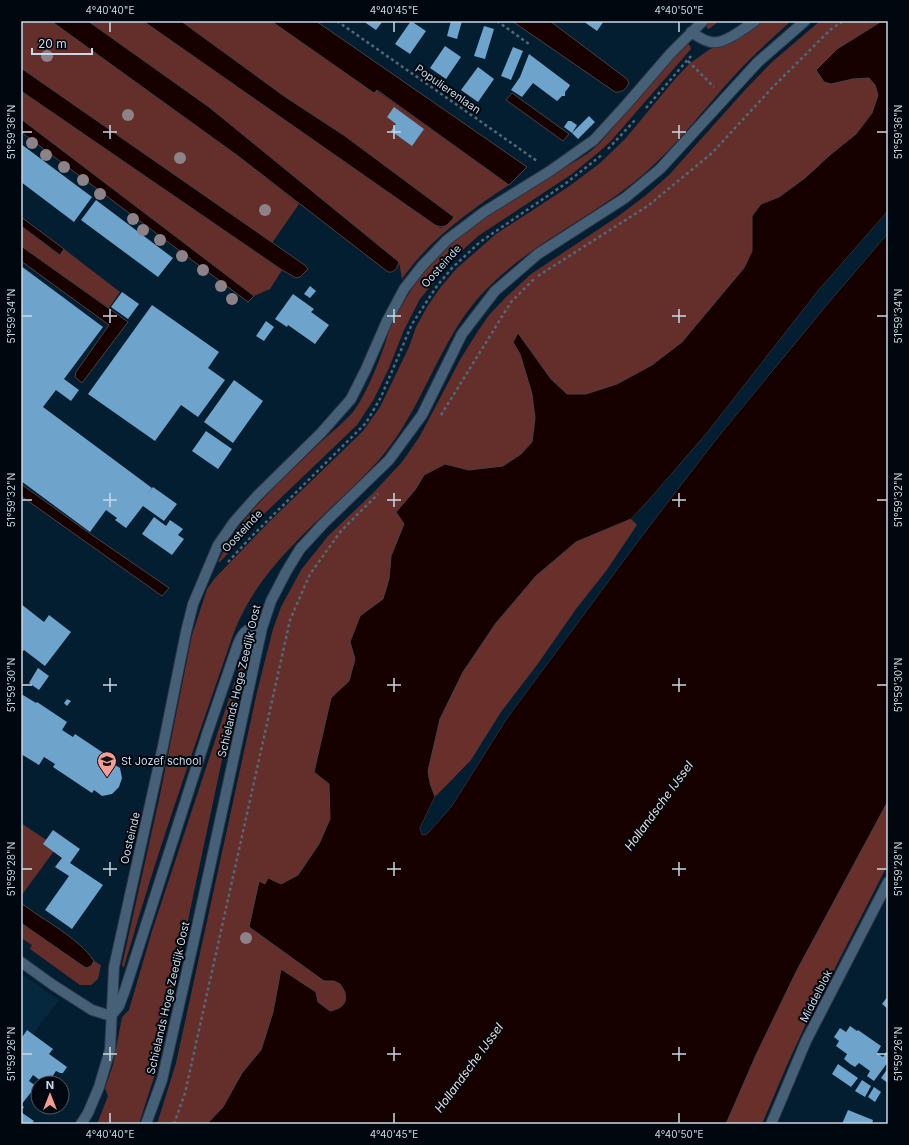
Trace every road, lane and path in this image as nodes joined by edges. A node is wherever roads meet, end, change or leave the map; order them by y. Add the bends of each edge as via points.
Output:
1 (337, 21) edge
2 (497, 21) edge
3 (703, 21) edge
4 (755, 21) edge
5 (805, 21) edge
6 (843, 21) edge
7 (691, 32) junction
8 (705, 41) junction
9 (528, 44) dead end
10 (688, 61) junction
11 (715, 88) dead end
12 (645, 108) dead end
13 (640, 114) dead end
14 (550, 171) junction
15 (438, 420) dead end
16 (382, 490) dead end
17 (228, 563) dead end
18 (262, 628) junction
19 (888, 882) edge
20 (21, 962) edge
21 (112, 1016) junction
22 (81, 1124) edge
23 (146, 1124) edge
24 (174, 1124) edge
25 (771, 1124) edge

1 - 14 path, Populierenlaan
2 - 9 path
3 - 7 street, Oosteinde
4 - 8 street via 722,42
5 - 18 street, Schielands Hoge Zeedijk Oost via 758,62 660,169 625,198 538,254 495,291 462,334 422,415 389,460 300,549 270,601
6 - 15 path via 830,30 771,89 712,153 649,205 537,277 511,302
7 - 8 street
7 - 14 street, Oosteinde via 594,140
8 - 10 path
10 - 11 path
10 - 12 path
13 - 17 path, Oosteinde via 594,162 480,242 452,268 436,286 412,324 381,397 366,423
14 - 21 street, Oosteinde via 484,212 447,240 422,266 404,289 386,321 351,399 321,433 257,496 218,545 193,604 186,632 114,967
16 - 24 path via 341,531 310,574 290,620 185,1093
18 - 21 street, Oosteinde via 246,630 238,644 125,990
18 - 23 street, Schielands Hoge Zeedijk Oost via 162,1080
19 - 25 street, Middelblok via 806,1041
20 - 21 street via 92,1010
21 - 22 street, Oosteinde via 110,1050 99,1087

